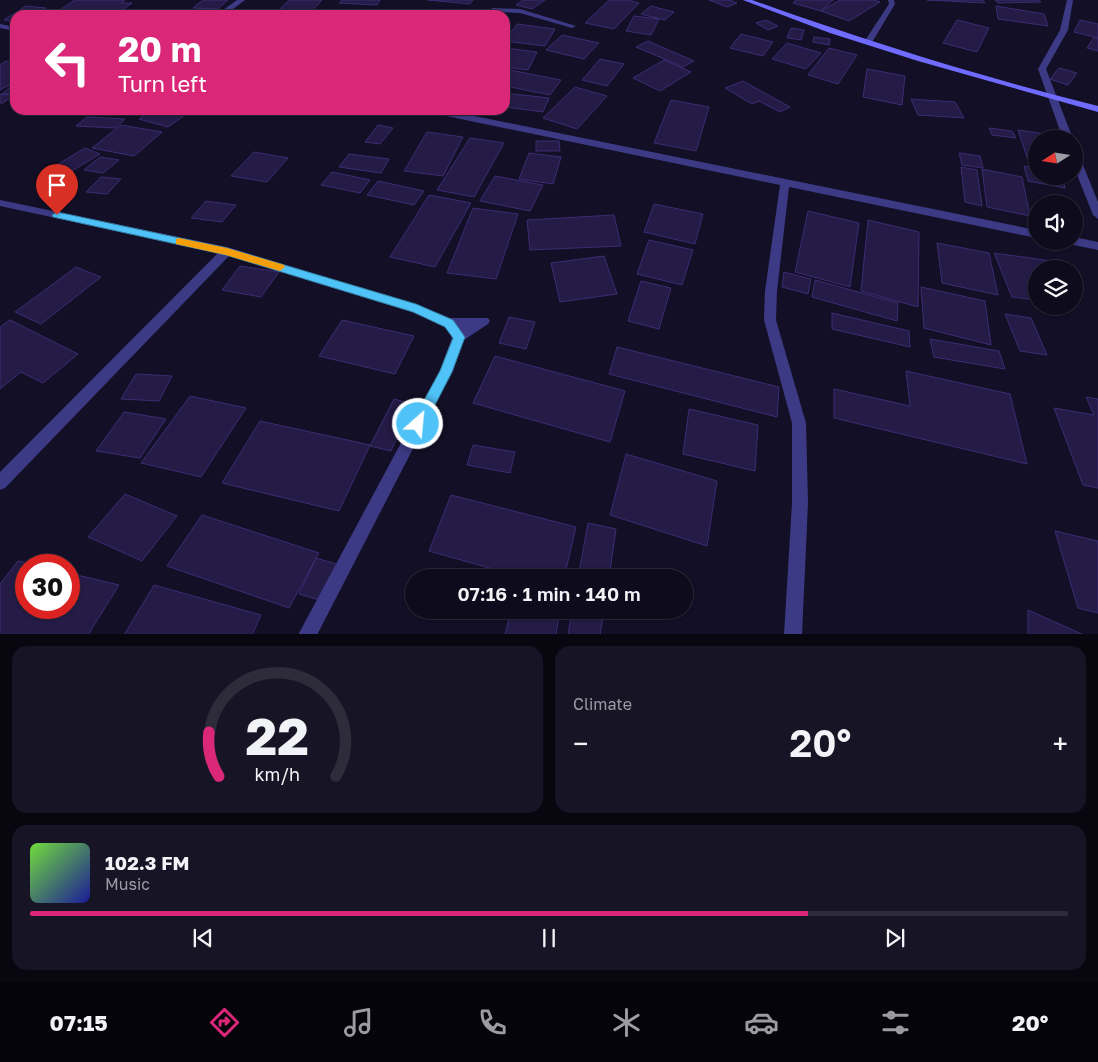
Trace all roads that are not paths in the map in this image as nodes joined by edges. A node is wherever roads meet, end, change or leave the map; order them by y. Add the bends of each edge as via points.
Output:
1 (242, 0) edge
2 (746, 0) edge
3 (891, 0) edge
4 (1070, 0) edge
5 (227, 10) edge
6 (510, 11) edge
7 (572, 26) dead end
8 (868, 42) junction
9 (1053, 98) junction
10 (1098, 109) edge
11 (460, 115) edge
12 (1065, 130) edge
13 (1083, 178) edge
14 (785, 182) junction
15 (0, 203) edge
16 (1098, 215) edge
17 (1028, 232) edge
18 (1083, 243) edge
19 (1098, 246) edge
20 (227, 251) junction
21 (449, 323) junction
22 (459, 337) junction
23 (0, 483) edge
24 (307, 634) edge
25 (793, 634) edge

1 - 5 street
2 - 8 street
3 - 8 street via 892,4
4 - 9 street via 1064,30 1042,69
6 - 7 street
8 - 9 street via 937,66
9 - 10 street
9 - 12 street
11 - 14 street
13 - 16 street
14 - 17 street
14 - 25 street via 770,320 799,423 800,503
15 - 20 street
18 - 19 street
20 - 21 street via 416,309
20 - 23 street
21 - 22 street
21 - 22 street via 484,321
22 - 24 street via 446,372

